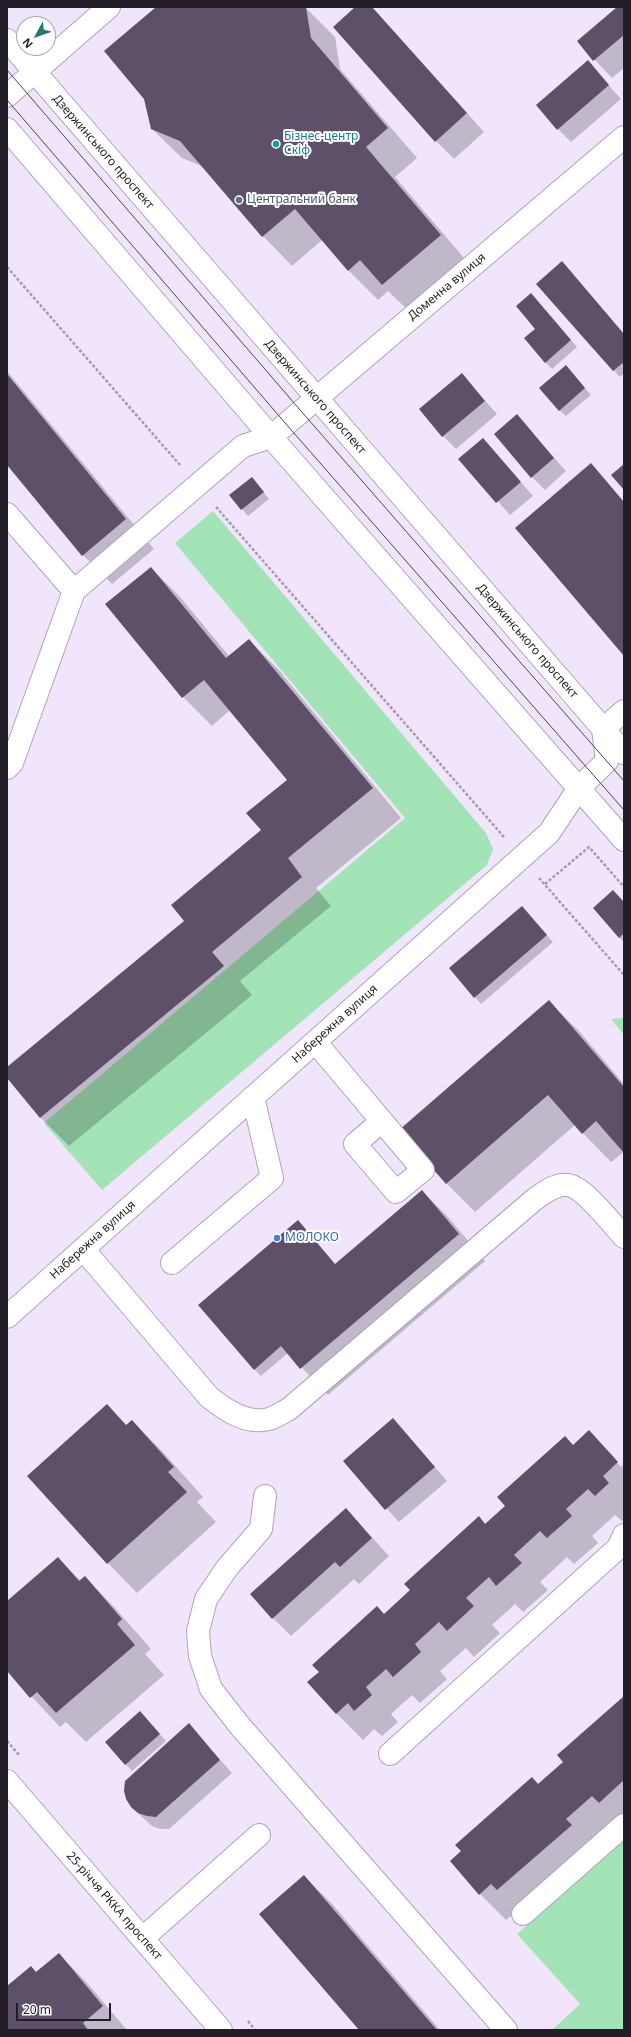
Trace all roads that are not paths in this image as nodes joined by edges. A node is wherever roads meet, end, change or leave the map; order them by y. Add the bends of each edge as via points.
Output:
1 (109, 7) edge
2 (7, 40) edge
3 (34, 72) junction
4 (7, 96) edge
5 (7, 129) edge
6 (624, 137) edge
7 (316, 398) junction
8 (271, 437) junction
9 (7, 514) edge
10 (74, 591) junction
11 (624, 711) edge
12 (603, 729) junction
13 (624, 753) edge
14 (7, 768) edge
15 (579, 788) junction
16 (624, 840) edge
17 (315, 1042) junction
18 (253, 1097) junction
19 (382, 1121) dead end
20 (624, 1237) edge
21 (83, 1249) junction
22 (172, 1263) dead end
23 (7, 1317) edge
24 (265, 1496) dead end
25 (624, 1535) edge
26 (390, 1754) dead end
27 (9, 1789) edge
28 (624, 1825) edge
29 (259, 1835) dead end
30 (524, 1914) dead end
31 (143, 1938) junction
32 (221, 2030) edge
33 (506, 2030) edge

1 - 3 street
2 - 3 street, Дзержинського проспект
3 - 4 street
3 - 7 street, Дзержинського проспект
5 - 8 street
6 - 7 street, Доменна вулиця
7 - 8 street, Доменна вулиця
7 - 12 street, Дзержинського проспект
8 - 10 street via 243,446
8 - 15 street
9 - 10 street
10 - 14 street via 12,763
11 - 12 street
12 - 13 street, Дзержинського проспект
12 - 15 street, Набережна вулиця via 607,761
15 - 16 street
15 - 17 street, Набережна вулиця via 549,833
17 - 18 street, Набережна вулиця
17 - 19 street
18 - 21 street, Набережна вулиця
18 - 22 street via 272,1178
20 - 21 street via 584,1194 569,1185 553,1188 535,1199 289,1408 269,1419 247,1419 226,1410 209,1397
21 - 23 street, Набережна вулиця
24 - 33 street via 261,1529 227,1568 206,1599 198,1631 200,1656 211,1689 240,1726
25 - 26 street via 618,1548
27 - 31 street, 25-річчя РККА проспект
28 - 30 street
29 - 31 street
31 - 32 street, 25-річчя РККА проспект

